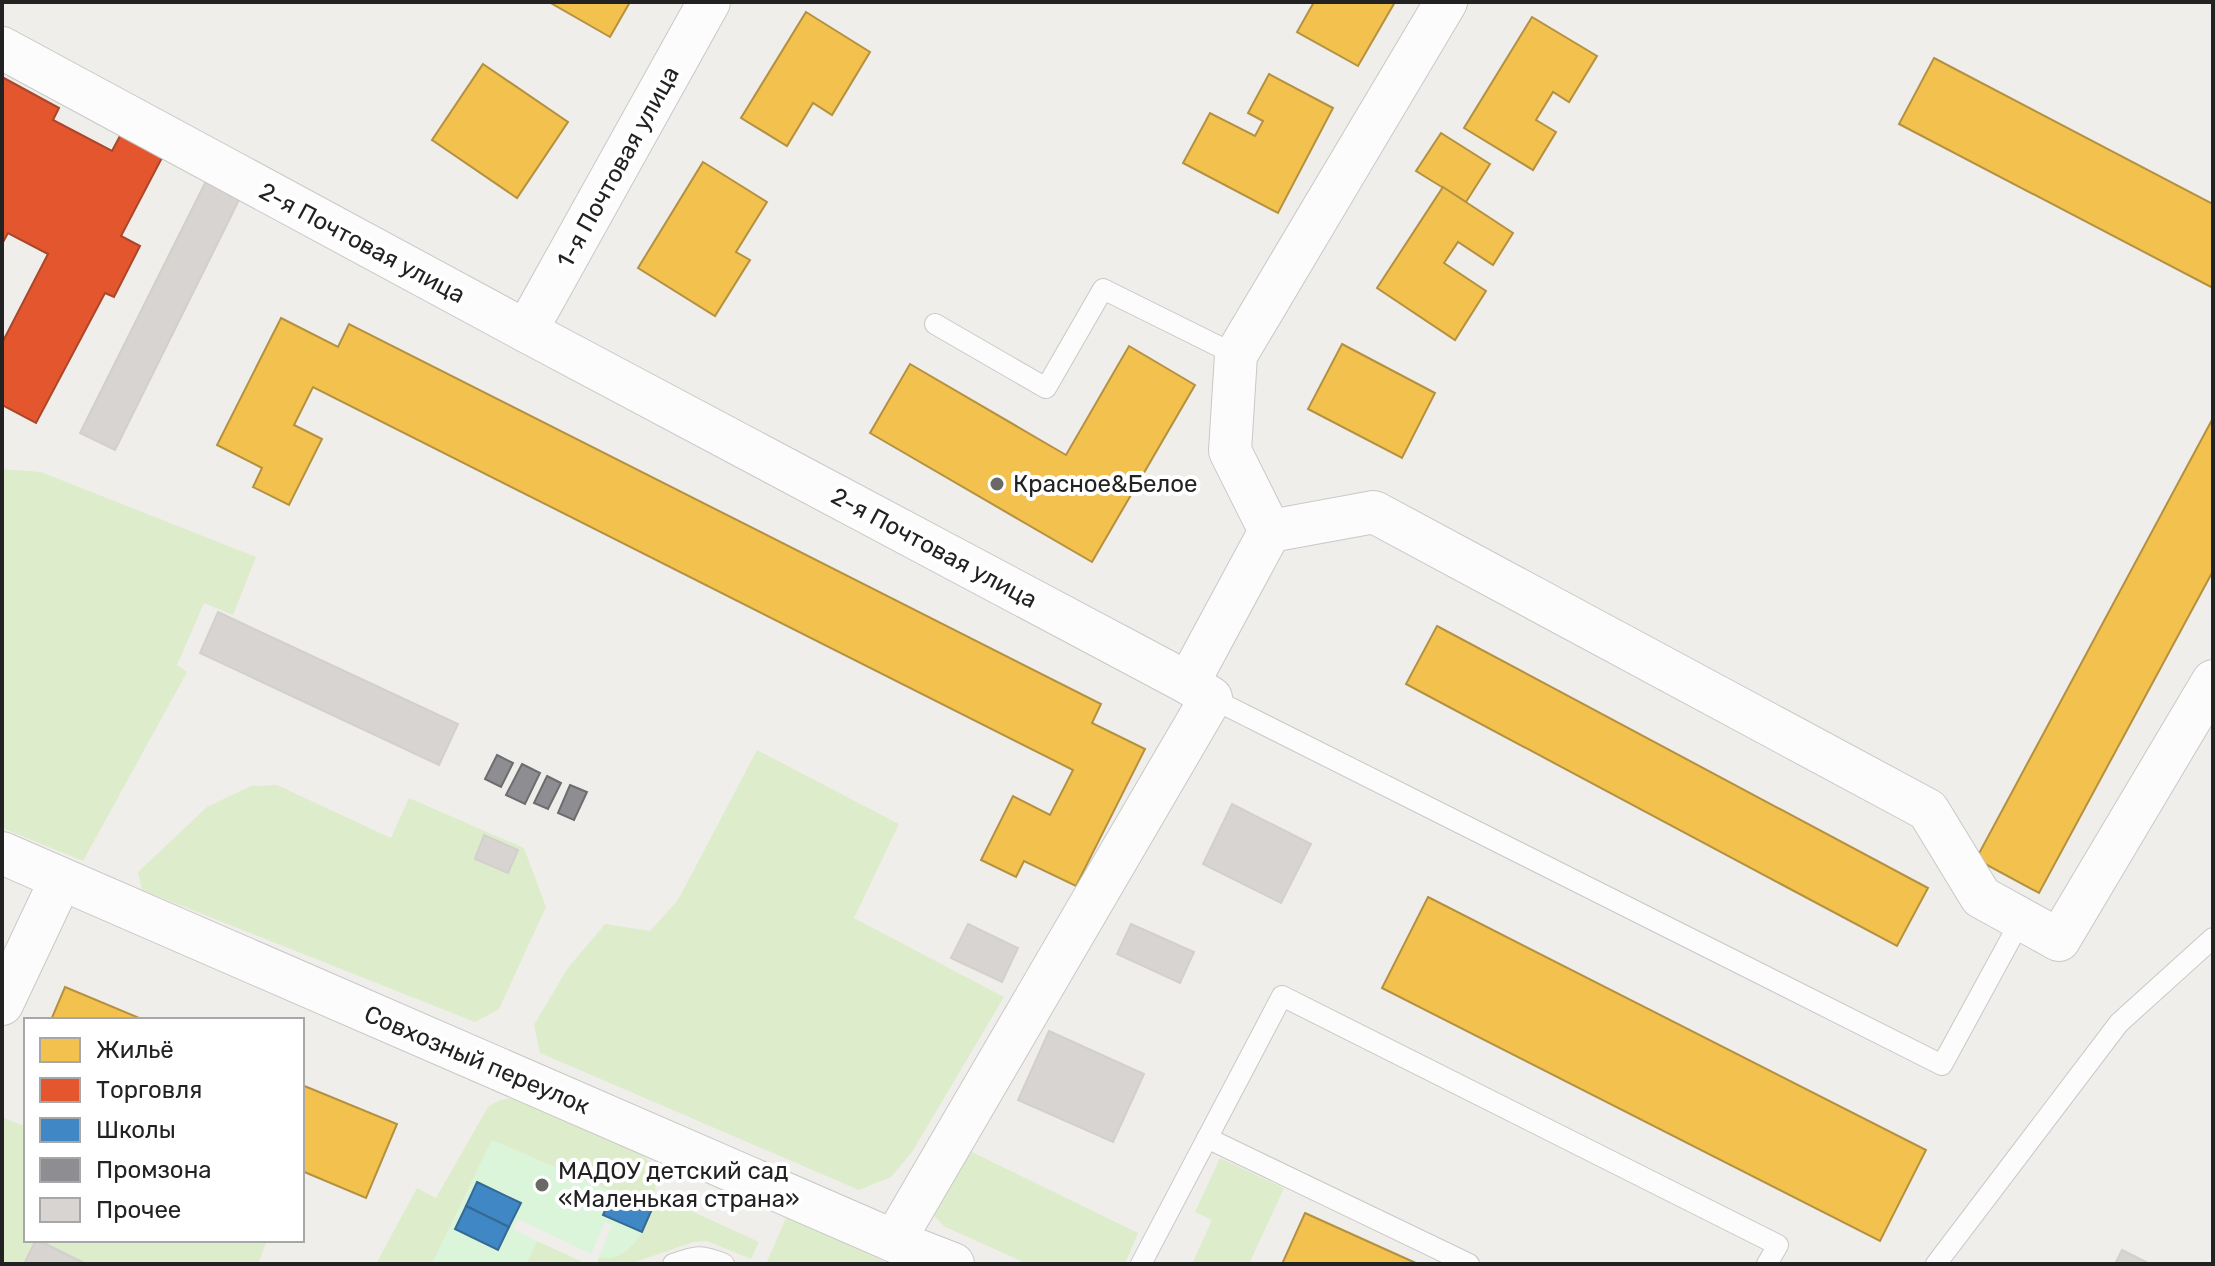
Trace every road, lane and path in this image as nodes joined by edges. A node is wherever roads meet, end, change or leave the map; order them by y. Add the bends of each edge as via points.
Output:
1 (709, 2) edge
2 (1446, 2) edge
3 (2, 48) edge
4 (935, 324) dead end
5 (526, 331) junction
6 (1236, 355) junction
7 (1270, 531) junction
8 (2213, 681) edge
9 (1199, 691) junction
10 (2, 853) edge
11 (61, 879) junction
12 (2021, 920) junction
13 (2213, 938) edge
14 (2, 1004) edge
15 (1207, 1138) junction
16 (894, 1241) junction
17 (673, 1264) edge
18 (724, 1264) edge
19 (953, 1264) edge
20 (1141, 1264) edge
21 (1469, 1264) edge
22 (1767, 1264) edge
23 (1936, 1264) edge

1 - 5 street, 1-я Почтовая улица
2 - 6 street
3 - 5 street, 2-я Почтовая улица
4 - 6 lane via 1046,388 1103,289
5 - 9 street, 2-я Почтовая улица
6 - 7 street via 1230,451
7 - 9 street
7 - 12 street via 1374,512 1928,810 1981,897
8 - 12 street via 2059,940
9 - 12 lane via 1942,1065
9 - 16 street
10 - 11 street, Совхозный переулок
11 - 14 street
11 - 16 street, Совхозный переулок
13 - 23 lane via 2119,1023
15 - 20 lane
15 - 21 lane
15 - 22 lane via 1282,996 1778,1245
16 - 19 street, Совхозный переулок
17 - 18 lane via 696,1256

